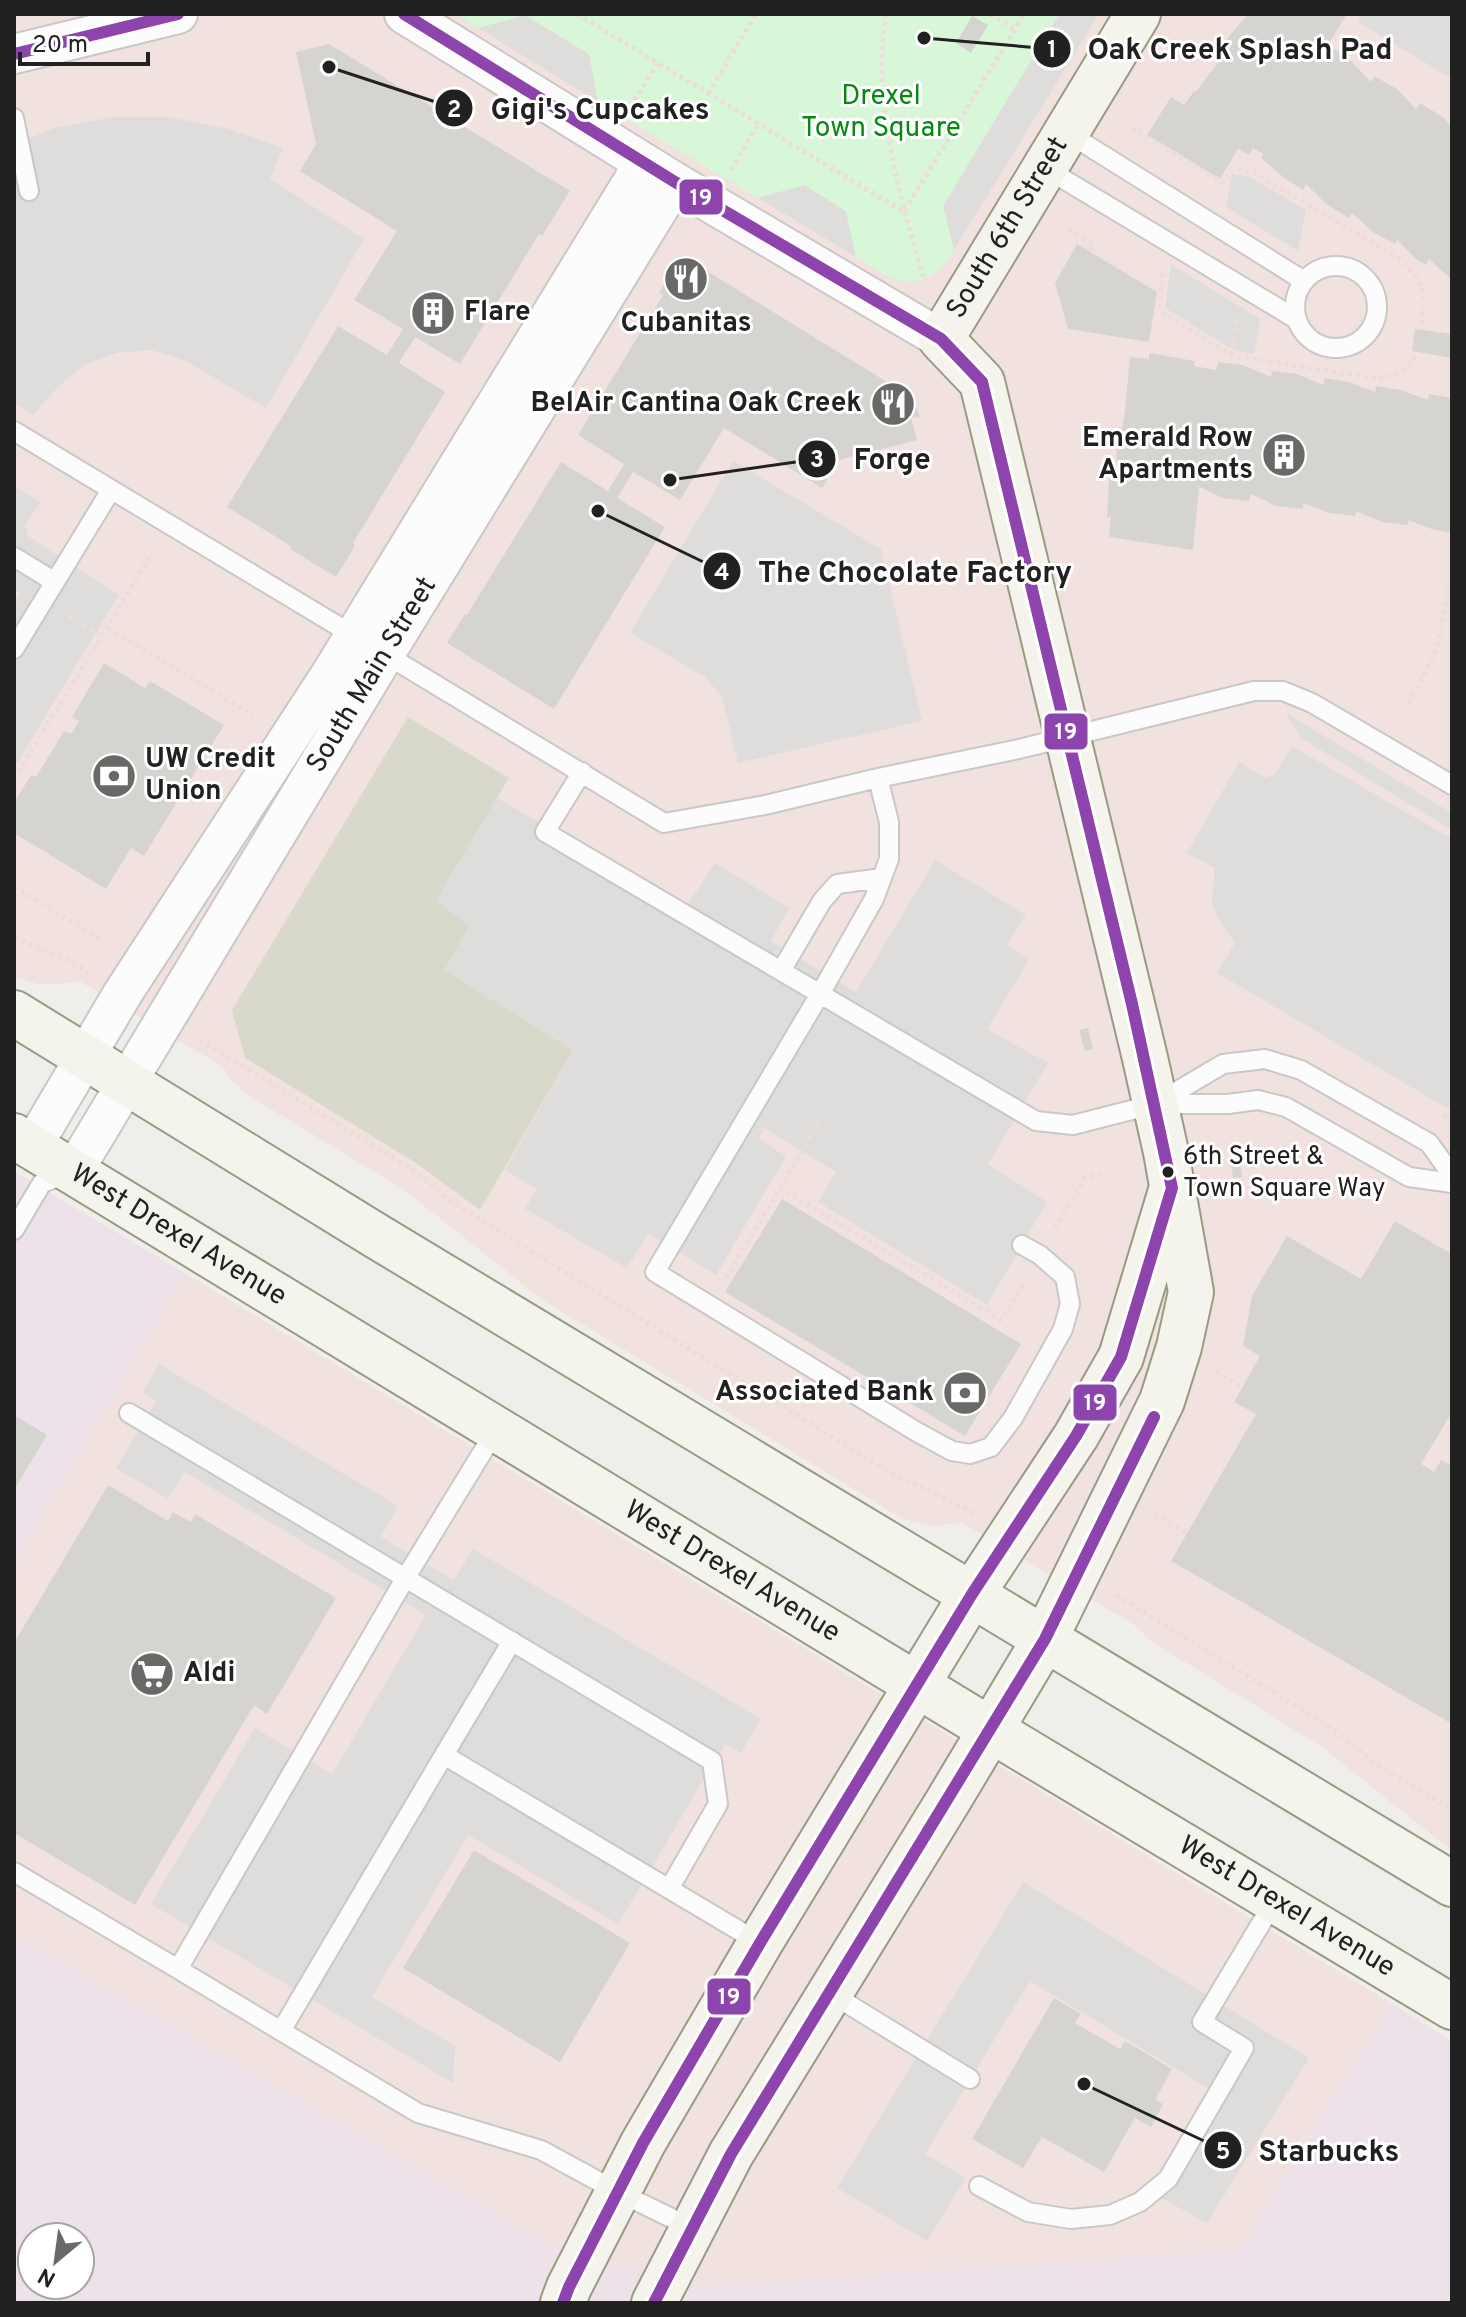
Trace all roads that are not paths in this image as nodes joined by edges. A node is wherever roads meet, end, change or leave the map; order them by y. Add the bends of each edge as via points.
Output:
1 (178, 14) edge
2 (404, 14) edge
3 (1138, 14) edge
4 (14, 54) edge
5 (14, 118) edge
6 (1056, 150) junction
7 (659, 172) junction
8 (29, 191) dead end
9 (1304, 281) junction
10 (1296, 319) junction
11 (941, 339) junction
12 (14, 431) edge
13 (111, 490) junction
14 (14, 557) edge
15 (55, 582) junction
16 (370, 645) junction
17 (14, 649) edge
18 (1068, 736) junction
19 (582, 772) junction
20 (878, 778) junction
21 (1452, 785) edge
22 (882, 878) junction
23 (781, 971) junction
24 (820, 994) junction
25 (14, 1013) edge
26 (85, 1057) junction
27 (129, 1083) junction
28 (1155, 1104) junction
29 (40, 1160) edge
30 (1452, 1175) edge
31 (1452, 1183) edge
32 (1172, 1188) junction
33 (14, 1230) edge
34 (1022, 1245) dead end
35 (129, 1413) dead end
36 (496, 1430) junction
37 (406, 1577) junction
38 (972, 1594) junction
39 (1045, 1639) junction
40 (512, 1641) junction
41 (917, 1684) junction
42 (991, 1730) junction
43 (444, 1755) junction
44 (14, 1872) edge
45 (1452, 1884) edge
46 (669, 1889) junction
47 (1275, 1900) junction
48 (760, 1943) junction
49 (178, 1969) junction
50 (830, 1993) junction
51 (1452, 2007) edge
52 (281, 2031) junction
53 (970, 2079) dead end
54 (979, 2186) dead end
55 (618, 2192) junction
56 (692, 2228) junction
57 (563, 2303) edge
58 (654, 2303) edge

1 - 4 street
2 - 7 street
3 - 6 street, South 6th Street
5 - 8 lane
6 - 9 lane
6 - 10 lane
6 - 11 street, South 6th Street
7 - 11 street
7 - 16 street, South Main Street
9 - 10 lane via 1297,293
9 - 10 lane via 1327,267 1353,270 1373,288 1377,315 1363,339 1338,348 1312,341
11 - 18 street, South 6th Street via 982,382
12 - 13 lane
13 - 15 lane
13 - 16 lane
14 - 15 lane
15 - 17 lane
16 - 19 lane
16 - 26 street, South Main Street via 123,993
16 - 27 street, South Main Street
18 - 20 lane
18 - 21 lane via 1254,691 1283,691
18 - 28 street, South 6th Street
19 - 20 lane via 664,823
19 - 23 lane via 545,832
20 - 22 lane via 889,822 889,859
22 - 23 lane via 837,884
22 - 24 lane
23 - 24 lane
24 - 28 lane via 1036,1121 1073,1125
24 - 34 lane via 655,1272 917,1432 952,1451 970,1454 991,1447 1013,1418 1063,1329 1070,1304 1065,1277
25 - 26 street
26 - 27 street
26 - 29 street, South Main Street
27 - 29 street, South Main Street
27 - 38 street
28 - 30 lane via 1223,1064 1265,1059 1301,1070 1429,1143
28 - 31 lane via 1258,1100 1286,1107 1409,1177
28 - 32 street, South 6th Street
29 - 33 lane
29 - 36 street, West Drexel Avenue
32 - 38 street, South 6th Street via 1121,1357
32 - 39 street, South 6th Street via 1191,1292 1179,1347 1162,1401
35 - 37 lane
36 - 37 lane
36 - 41 street, West Drexel Avenue
37 - 40 lane
37 - 49 lane
38 - 39 street
38 - 41 street, South 6th Street
39 - 42 street, South 6th Street
39 - 45 street
40 - 43 lane
40 - 46 lane via 712,1761 718,1804
41 - 42 street, West Drexel Avenue
41 - 48 street, South 6th Street
42 - 47 street, West Drexel Avenue
42 - 50 street, South 6th Street
43 - 46 lane
43 - 52 lane
44 - 49 lane
46 - 48 lane
47 - 51 street, West Drexel Avenue
47 - 54 lane via 1202,2022 1244,2048 1168,2179 1140,2202 1110,2215 1071,2219 1028,2212
48 - 55 street, South 6th Street
49 - 52 lane
50 - 53 lane
50 - 56 street, South 6th Street
52 - 55 lane via 418,2113 541,2150
55 - 56 lane
55 - 57 street, South 6th Street
56 - 58 street, South 6th Street

